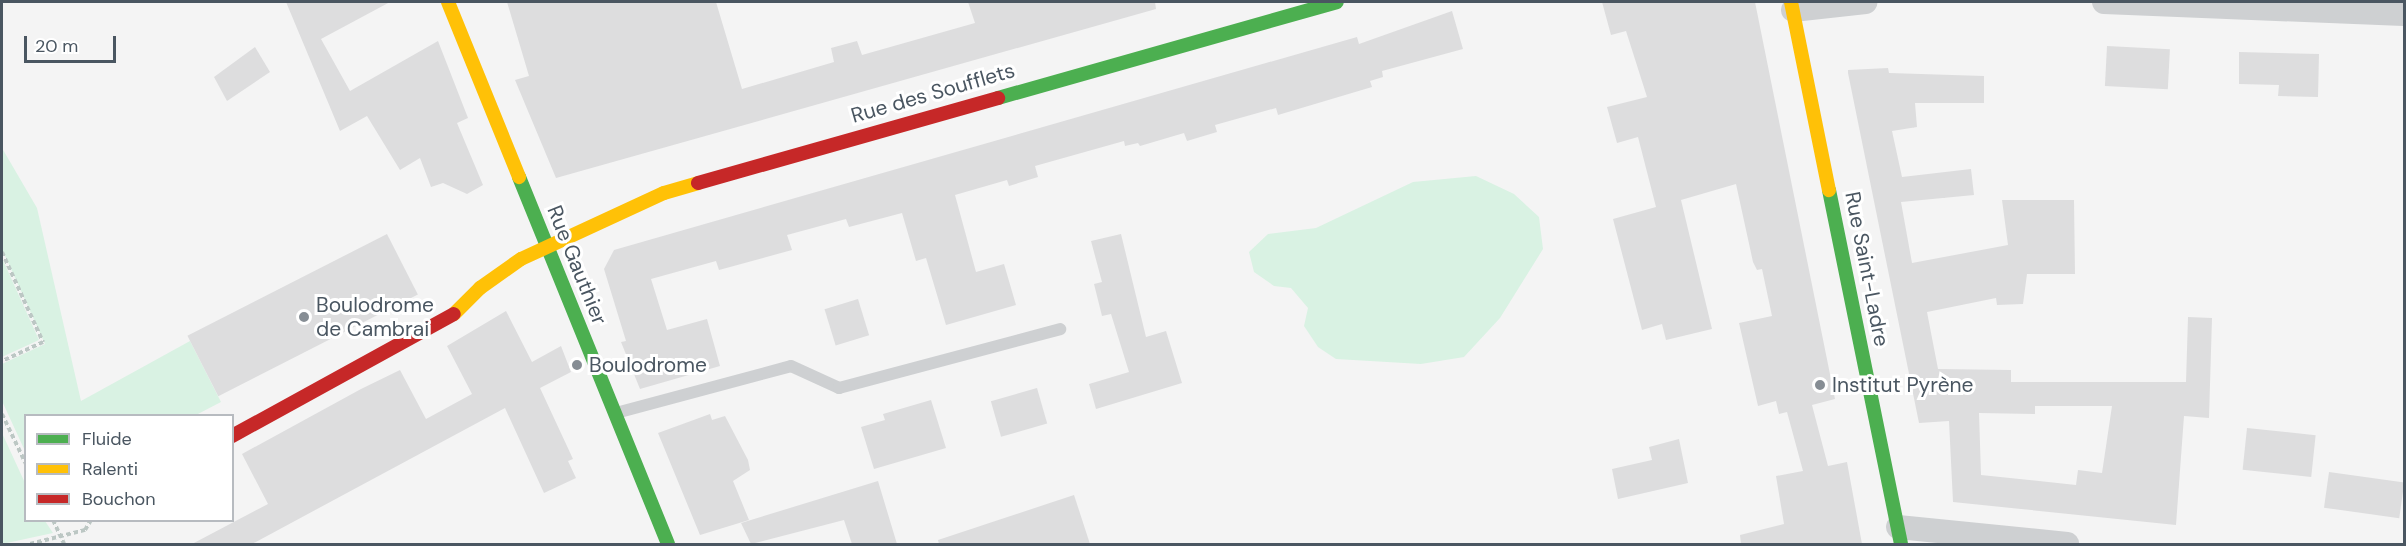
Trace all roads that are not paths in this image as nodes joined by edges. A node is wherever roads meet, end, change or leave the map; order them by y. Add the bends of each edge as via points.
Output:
1 (448, 2) edge
2 (1337, 2) edge
3 (1866, 2) edge
4 (2104, 2) edge
5 (1792, 6) edge
6 (2404, 14) edge
7 (548, 246) junction
8 (1060, 329) dead end
9 (615, 413) junction
10 (234, 435) edge
11 (1900, 536) edge
12 (668, 544) edge
13 (2067, 544) edge

1 - 7 street, Rue Gauthier
2 - 7 street, Rue des Soufflets via 664,193
3 - 5 street
4 - 6 street
5 - 11 street, Rue Saint-Ladre
7 - 9 street, Rue Gauthier
7 - 10 street, Rue des Soufflets via 480,288 451,317
8 - 9 lane via 839,388 791,366
9 - 12 street, Rue Gauthier
11 - 13 street

